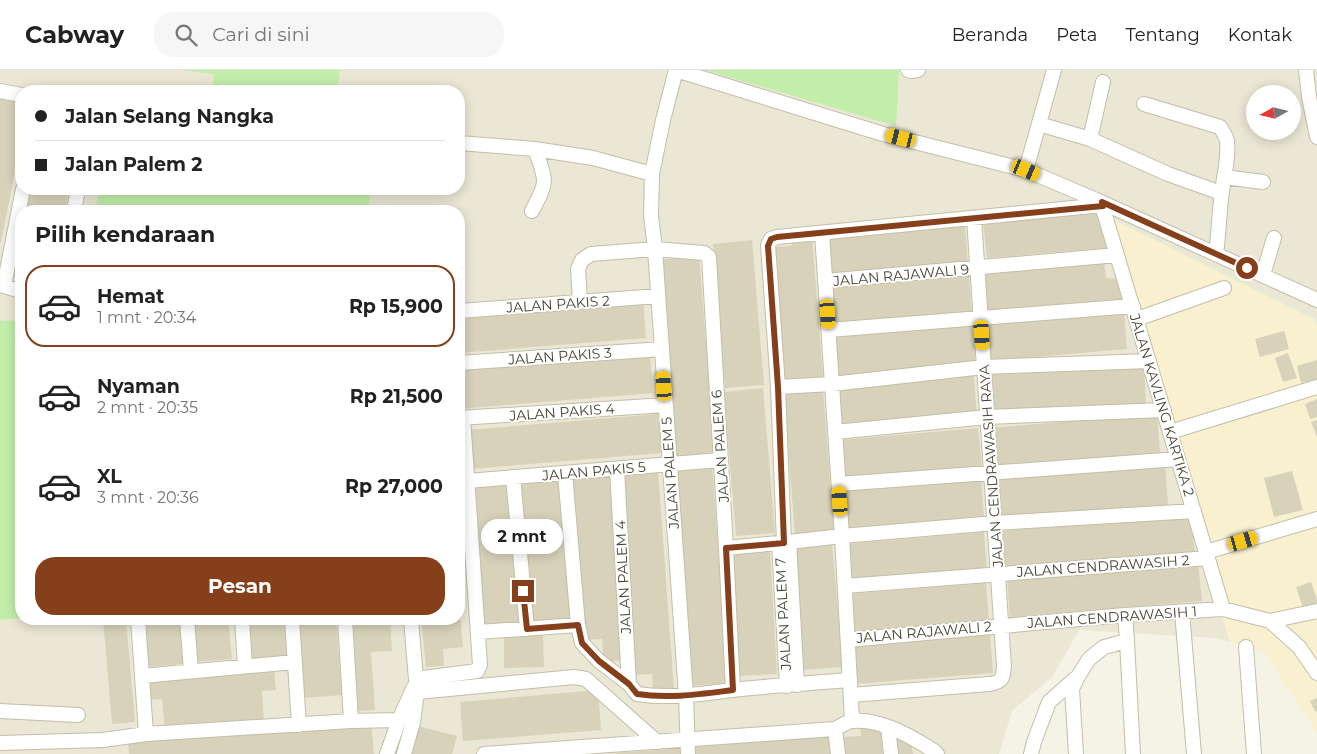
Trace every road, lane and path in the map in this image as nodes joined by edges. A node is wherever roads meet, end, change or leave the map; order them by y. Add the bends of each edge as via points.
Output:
1 (676, 70) edge
2 (908, 70) edge
3 (918, 70) edge
4 (1054, 70) edge
5 (1306, 70) edge
6 (1103, 82) dead end
7 (0, 91) edge
8 (15, 94) edge
9 (1144, 104) dead end
10 (1038, 124) junction
11 (1317, 137) edge
12 (1090, 139) junction
13 (465, 143) edge
14 (534, 149) junction
15 (1026, 170) junction
16 (652, 174) junction
17 (1224, 176) junction
18 (1263, 182) dead end
19 (1221, 193) junction
20 (1102, 204) junction
21 (532, 211) dead end
22 (974, 218) junction
23 (15, 226) edge
24 (822, 233) junction
25 (1274, 238) dead end
26 (655, 249) junction
27 (1216, 254) junction
28 (1118, 255) junction
29 (977, 268) junction
30 (1263, 275) junction
31 (826, 281) junction
32 (2, 286) edge
33 (1224, 288) dead end
34 (15, 289) edge
35 (658, 296) junction
36 (1317, 300) edge
37 (580, 302) junction
38 (465, 311) edge
39 (1135, 313) junction
40 (981, 319) junction
41 (829, 330) junction
42 (662, 349) junction
43 (1149, 361) junction
44 (465, 363) edge
45 (984, 367) junction
46 (832, 384) junction
47 (778, 387) junction
48 (1317, 387) edge
49 (666, 405) junction
50 (1164, 410) junction
51 (987, 417) junction
52 (465, 418) edge
53 (835, 432) junction
54 (1170, 432) junction
55 (1178, 459) junction
56 (465, 460) edge
57 (720, 460) junction
58 (670, 464) junction
59 (617, 469) junction
60 (565, 473) junction
61 (991, 473) junction
62 (513, 477) junction
63 (467, 481) junction
64 (839, 484) junction
65 (1194, 511) junction
66 (1317, 519) edge
67 (994, 523) junction
68 (842, 536) junction
69 (784, 543) junction
70 (726, 548) junction
71 (1207, 555) junction
72 (998, 574) junction
73 (845, 586) junction
74 (1223, 609) junction
75 (1317, 611) edge
76 (1182, 612) junction
77 (1124, 615) junction
78 (1270, 621) junction
79 (138, 625) edge
80 (187, 625) edge
81 (242, 625) edge
82 (292, 625) edge
83 (345, 625) edge
84 (411, 625) edge
85 (578, 625) junction
86 (1001, 626) junction
87 (527, 629) junction
88 (478, 632) junction
89 (848, 640) junction
90 (1128, 641) junction
91 (1246, 647) dead end
92 (295, 662) junction
93 (245, 666) junction
94 (191, 672) junction
95 (1317, 673) edge
96 (142, 676) junction
97 (1077, 678) junction
98 (850, 680) junction
99 (629, 684) junction
100 (792, 685) junction
101 (415, 686) junction
102 (733, 690) junction
103 (850, 694) junction
104 (686, 696) junction
105 (0, 711) edge
106 (78, 714) dead end
107 (399, 720) junction
108 (852, 720) junction
109 (351, 721) junction
110 (299, 725) junction
111 (888, 727) junction
112 (835, 729) junction
113 (146, 734) junction
114 (687, 740) junction
115 (657, 742) junction
116 (0, 743) edge
117 (595, 750) edge
118 (536, 752) edge
119 (387, 754) edge
120 (404, 754) edge
121 (484, 754) edge
122 (688, 754) edge
123 (838, 754) edge
124 (890, 754) edge
125 (937, 754) edge
126 (1031, 754) edge
127 (1076, 754) edge
128 (1133, 754) edge
129 (1194, 754) edge
130 (1254, 754) edge

1 - 15 street via 883,134
1 - 16 street, JALAN PALEM 5
2 - 3 street
4 - 10 street
5 - 11 street
6 - 12 street
7 - 8 street
9 - 17 street via 1220,127 1227,140
10 - 12 street
10 - 15 street
12 - 19 street via 1168,174
13 - 14 street
14 - 16 street via 593,158
14 - 21 street via 544,181
15 - 20 street
16 - 26 street, JALAN PALEM 5 via 651,216
17 - 18 street
17 - 19 street
19 - 27 street
20 - 22 street, JALAN PALEM 7
20 - 27 street
20 - 28 street, JALAN KAVLING KARTIKA 2
22 - 24 street, JALAN PALEM 7
22 - 29 street, JALAN CENDRAWASIH RAYA
23 - 32 street
24 - 31 street
24 - 47 street, JALAN PALEM 7 via 777,237 771,239 768,246
25 - 30 street
26 - 35 street, JALAN PALEM 5
26 - 37 street via 591,254 582,260 578,269
26 - 57 street, JALAN PALEM 6 via 704,253 709,257
27 - 30 street
28 - 29 street, JALAN RAJAWALI 9
28 - 39 street, JALAN KAVLING KARTIKA 2
29 - 31 street, JALAN RAJAWALI 9
29 - 40 street, JALAN CENDRAWASIH RAYA
30 - 36 street
31 - 41 street
32 - 34 street
33 - 39 street
35 - 37 street, JALAN PAKIS 2
35 - 42 street, JALAN PALEM 5
37 - 38 street, JALAN PAKIS 2
39 - 40 street
39 - 43 street, JALAN KAVLING KARTIKA 2
40 - 41 street
40 - 45 street, JALAN CENDRAWASIH RAYA
41 - 46 street
42 - 44 street, JALAN PAKIS 3
42 - 49 street, JALAN PALEM 5
43 - 45 street
43 - 50 street, JALAN KAVLING KARTIKA 2
45 - 46 street
45 - 51 street, JALAN CENDRAWASIH RAYA
46 - 47 street
46 - 53 street
47 - 69 street, JALAN PALEM 7
48 - 54 street
49 - 52 street, JALAN PAKIS 4
49 - 58 street, JALAN PALEM 5
50 - 51 street
50 - 54 street, JALAN KAVLING KARTIKA 2
51 - 53 street
51 - 61 street, JALAN CENDRAWASIH RAYA
53 - 64 street
54 - 55 street, JALAN KAVLING KARTIKA 2
55 - 61 street
55 - 65 street, JALAN KAVLING KARTIKA 2
56 - 63 street
57 - 58 street, JALAN PAKIS 5
57 - 70 street, JALAN PALEM 6
58 - 59 street, JALAN PAKIS 5
58 - 104 street, JALAN PALEM 5
59 - 60 street, JALAN PAKIS 5
59 - 99 street, JALAN PALEM 4
60 - 62 street, JALAN PAKIS 5
60 - 85 street
61 - 64 street
61 - 67 street, JALAN CENDRAWASIH RAYA
62 - 63 street, JALAN PAKIS 5
62 - 87 street
63 - 88 street
64 - 68 street
65 - 67 street
65 - 71 street, JALAN KAVLING KARTIKA 2
66 - 71 street, JALAN CENDRAWASIH 2
67 - 68 street
67 - 72 street, JALAN CENDRAWASIH RAYA
68 - 69 street
68 - 73 street
69 - 70 street
69 - 100 street, JALAN PALEM 7
70 - 102 street, JALAN PALEM 6
71 - 72 street, JALAN CENDRAWASIH 2
71 - 74 street, JALAN KAVLING KARTIKA 2
72 - 73 street, JALAN CENDRAWASIH 2
72 - 86 street, JALAN CENDRAWASIH RAYA
73 - 89 street
74 - 76 street, JALAN CENDRAWASIH 1
74 - 78 street, JALAN CENDRAWASIH 1
75 - 78 street
76 - 77 street, JALAN CENDRAWASIH 1
76 - 129 street
77 - 86 street, JALAN CENDRAWASIH 1
77 - 90 street
78 - 95 street via 1299,647
79 - 96 street
80 - 94 street
81 - 93 street
82 - 92 street
83 - 109 street
84 - 101 street
85 - 87 street
85 - 99 street via 582,643
86 - 89 street, JALAN RAJAWALI 2
86 - 103 street, JALAN CENDRAWASIH RAYA via 1004,666 1002,678 997,682
87 - 88 street
88 - 101 street via 480,665 477,671
89 - 98 street
90 - 97 street via 1104,647 1089,660
90 - 128 street
91 - 130 street
92 - 93 street
92 - 110 street
93 - 94 street
94 - 96 street
96 - 113 street
97 - 126 street via 1049,702
97 - 127 street via 1072,689
98 - 100 street
98 - 103 street
99 - 104 street via 637,694
100 - 102 street
101 - 107 street
101 - 115 street via 586,679
101 - 120 street via 413,722
102 - 104 street
103 - 108 street
104 - 114 street, JALAN PALEM 5
105 - 106 street
107 - 109 street
107 - 119 street
108 - 111 street
108 - 112 street
109 - 110 street
110 - 113 street
111 - 124 street
111 - 125 street via 912,737
112 - 114 street
112 - 123 street
113 - 116 street via 103,740
114 - 115 street
114 - 122 street, JALAN PALEM 5
115 - 117 street
117 - 118 street
118 - 121 street

